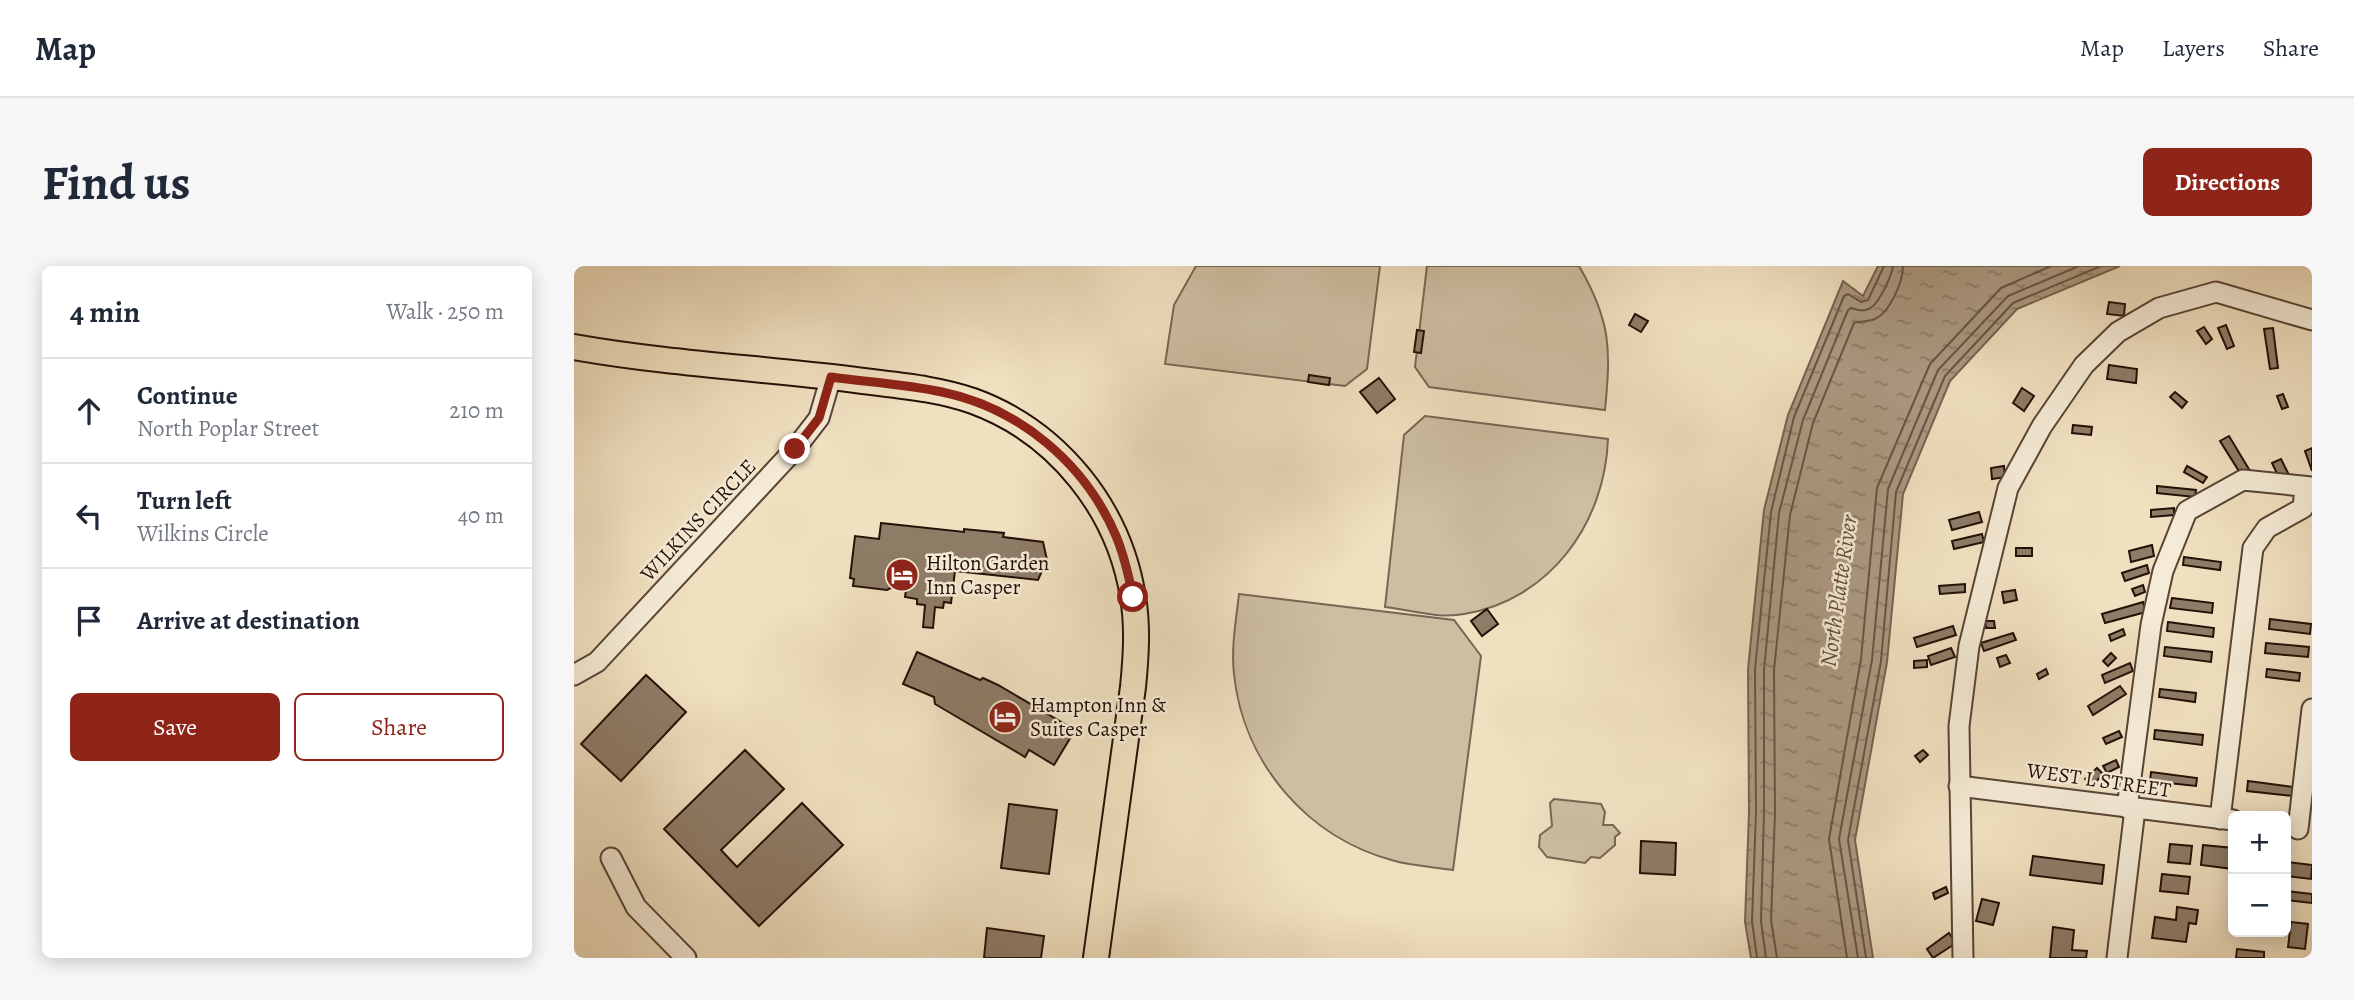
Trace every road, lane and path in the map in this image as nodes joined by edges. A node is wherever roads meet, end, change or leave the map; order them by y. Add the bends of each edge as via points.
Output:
1 (2312, 320) edge
2 (574, 346) edge
3 (831, 377) junction
4 (2309, 487) edge
5 (2308, 515) edge
6 (574, 675) edge
7 (2312, 709) edge
8 (1958, 786) junction
9 (2131, 808) junction
10 (2226, 820) edge
11 (2298, 829) edge
12 (611, 858) dead end
13 (686, 958) edge
14 (1096, 958) edge
15 (1963, 958) edge
16 (2117, 958) edge

1 - 8 street via 2216,292 2158,309 2118,332 2084,365 2042,426 2008,488 1969,646 1959,726
2 - 3 main road
3 - 6 street, WILKINS CIRCLE via 819,418 795,449 597,662
3 - 14 main road via 943,392 999,411 1070,464 1116,536 1133,597 1136,653
4 - 5 street
4 - 9 street via 2243,480 2187,511 2163,571 2151,625
5 - 10 street via 2267,528 2253,548
7 - 11 street
8 - 9 street, WEST L STREET
8 - 15 street
9 - 10 street, WEST L STREET
9 - 16 street
12 - 13 street via 636,907

